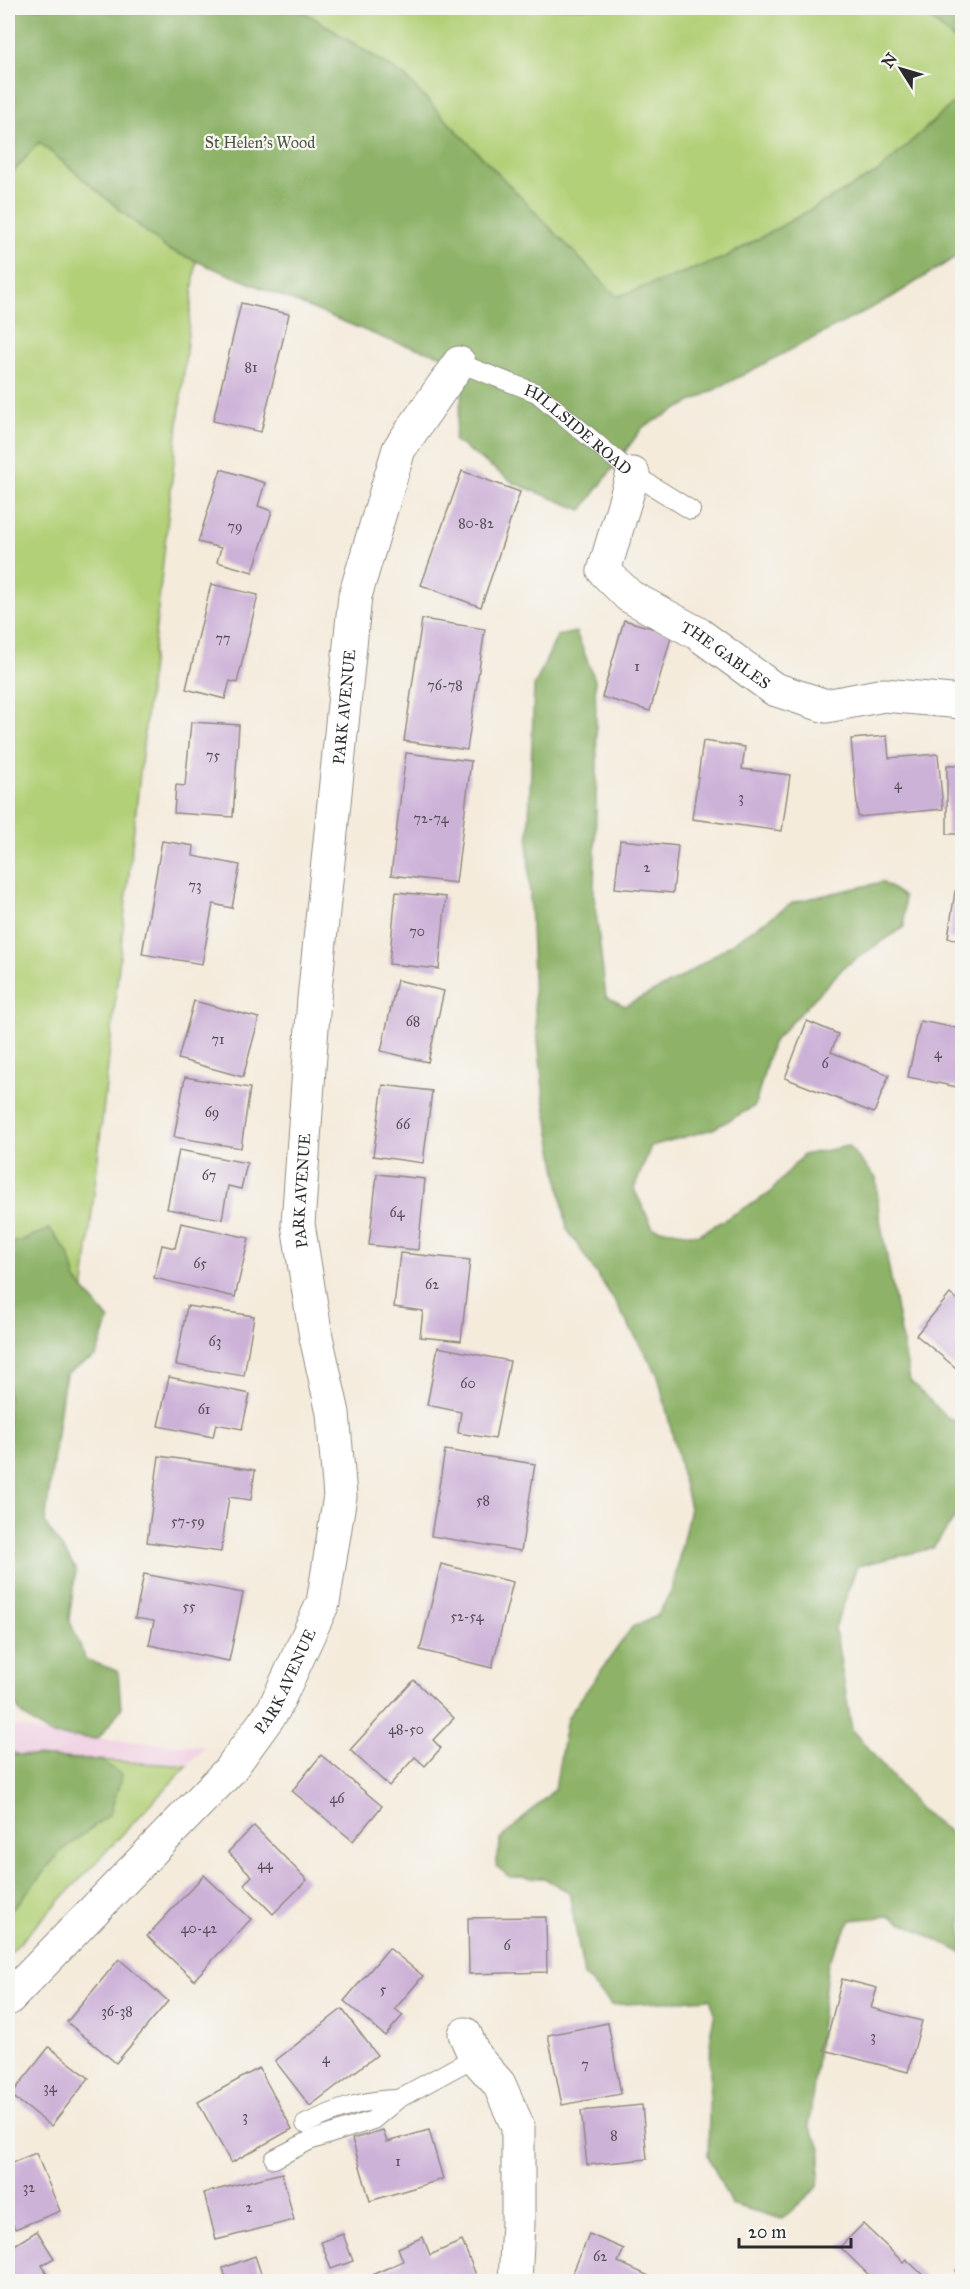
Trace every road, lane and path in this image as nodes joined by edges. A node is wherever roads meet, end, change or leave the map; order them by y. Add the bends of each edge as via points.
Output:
1 (459, 363) joint
2 (633, 474) junction
3 (691, 510) dead end
4 (963, 702) edge
5 (8, 1999) edge
6 (470, 2045) joint
7 (398, 2099) junction
8 (305, 2124) dead end
9 (274, 2159) dead end
10 (514, 2282) edge

1 - 2 lane, HILLSIDE ROAD via 537,393
1 - 5 street, PARK AVENUE via 399,449 355,596 314,999 298,1224 333,1413 340,1496 323,1603 274,1709 229,1771
2 - 3 lane, HILLSIDE ROAD
2 - 4 street, THE GABLES via 604,571 629,596 697,633 774,690 826,706 884,695
6 - 7 lane
6 - 10 street via 499,2084 518,2127
7 - 8 lane via 339,2109
7 - 9 lane via 373,2120 309,2141

